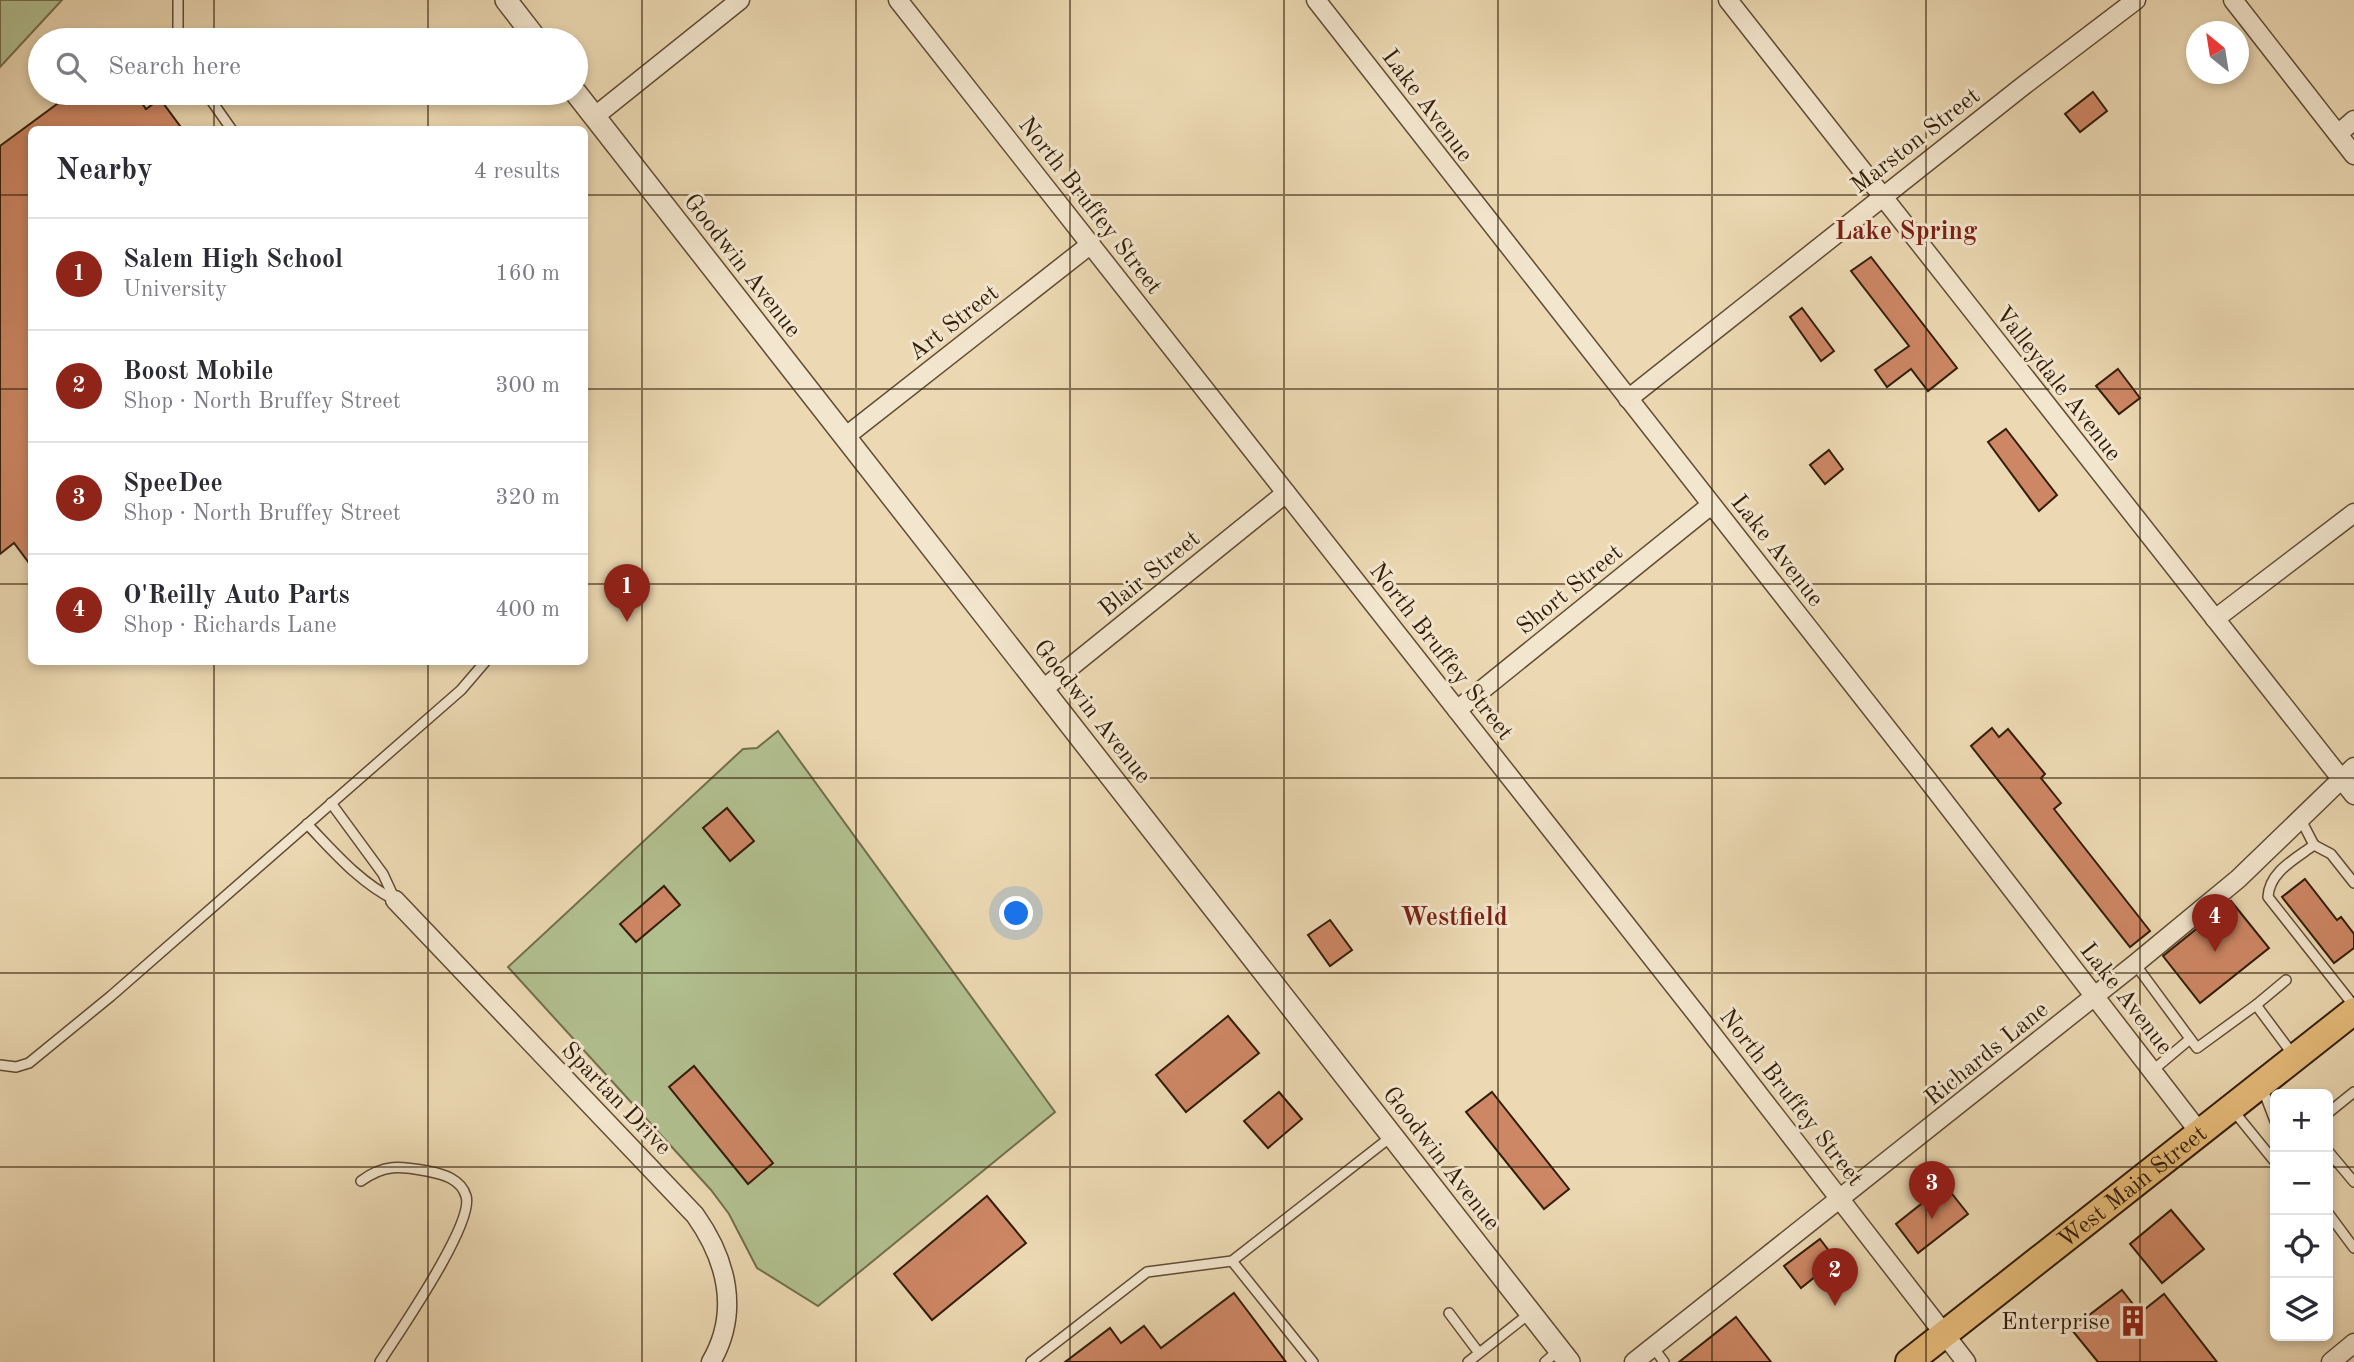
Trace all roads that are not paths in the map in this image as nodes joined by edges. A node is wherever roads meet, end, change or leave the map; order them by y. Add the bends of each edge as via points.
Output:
1 (178, 0) edge
2 (506, 0) edge
3 (740, 0) edge
4 (898, 0) edge
5 (1316, 0) edge
6 (1728, 0) edge
7 (2136, 0) edge
8 (2233, 0) edge
9 (178, 28) edge
10 (528, 28) edge
11 (214, 105) edge
12 (585, 105) edge
13 (594, 117) junction
14 (2354, 120) edge
15 (229, 126) edge
16 (2337, 134) junction
17 (2354, 155) edge
18 (1883, 197) junction
19 (1091, 244) junction
20 (1628, 399) junction
21 (845, 437) junction
22 (1286, 493) junction
23 (1711, 505) junction
24 (2354, 513) edge
25 (2215, 619) junction
26 (482, 665) edge
27 (1042, 690) junction
28 (1457, 710) junction
29 (2347, 772) edge
30 (2354, 795) edge
31 (331, 803) junction
32 (2299, 817) junction
33 (307, 824) junction
34 (2314, 845) junction
35 (2354, 883) edge
36 (395, 900) junction
37 (2135, 964) junction
38 (2286, 980) dead end
39 (2095, 996) junction
40 (2256, 1005) junction
41 (2354, 1009) edge
42 (2190, 1039) junction
43 (2295, 1058) junction
44 (0, 1065) edge
45 (2152, 1071) junction
46 (2261, 1085) junction
47 (2354, 1092) edge
48 (2231, 1108) junction
49 (2270, 1108) edge
50 (2333, 1109) edge
51 (2200, 1133) junction
52 (1392, 1136) junction
53 (2329, 1152) edge
54 (2270, 1156) edge
55 (361, 1181) dead end
56 (2354, 1182) edge
57 (1840, 1199) junction
58 (2329, 1215) edge
59 (2354, 1248) edge
60 (1232, 1261) junction
61 (1449, 1313) dead end
62 (1530, 1313) junction
63 (1945, 1334) junction
64 (2354, 1343) edge
65 (1653, 1347) junction
66 (1479, 1353) junction
67 (1558, 1358) edge
68 (380, 1362) edge
69 (711, 1362) edge
70 (1031, 1362) edge
71 (1313, 1362) edge
72 (1468, 1362) edge
73 (1634, 1362) edge
74 (1664, 1362) edge
75 (1909, 1362) edge
76 (1966, 1362) edge
77 (2331, 1362) edge

1 - 9 lane
2 - 10 street
3 - 13 street
4 - 19 street, North Bruffey Street
5 - 20 street, Lake Avenue
6 - 18 street, Valleydale Avenue
7 - 18 street, Marston Street
8 - 16 street
11 - 15 lane
12 - 13 street, Goodwin Avenue
13 - 21 street, Goodwin Avenue
14 - 16 street
16 - 17 street
18 - 20 street, Marston Street
18 - 25 street, Valleydale Avenue
19 - 21 street, Art Street
19 - 22 street, North Bruffey Street
20 - 23 street, Lake Avenue
21 - 27 street, Goodwin Avenue
22 - 27 street, Blair Street
22 - 28 street, North Bruffey Street
23 - 28 street, Short Street
23 - 39 street, Lake Avenue
24 - 25 street
25 - 29 street, Valleydale Avenue
26 - 31 lane via 461,690
27 - 52 street, Goodwin Avenue
28 - 57 street, North Bruffey Street
29 - 30 street, Valleydale Avenue
29 - 32 street, Richards Lane
31 - 33 lane
31 - 36 lane via 383,874
32 - 34 lane
32 - 37 street, Richards Lane via 2238,878
33 - 36 lane via 356,874
33 - 44 lane via 29,1063
34 - 35 lane via 2331,854
34 - 41 lane via 2276,874 2268,897
36 - 69 street, Spartan Drive via 710,1236 727,1284 722,1336
37 - 39 street, Richards Lane
37 - 42 lane
38 - 40 lane
39 - 45 street, Lake Avenue
39 - 57 street, Richards Lane
40 - 42 lane via 2197,1048
40 - 43 lane
41 - 43 main road, West Main Street
42 - 45 lane
43 - 46 main road, West Main Street
45 - 51 street, Lake Avenue
46 - 48 main road, West Main Street
46 - 49 lane
47 - 50 lane
48 - 51 main road, West Main Street
48 - 54 lane
51 - 63 main road, West Main Street
52 - 60 lane
52 - 62 street, Goodwin Avenue
53 - 56 lane
55 - 68 lane via 374,1172 401,1166 454,1180 467,1197 467,1209 448,1251
57 - 63 street, North Bruffey Street
57 - 65 street, Richards Lane
58 - 59 lane
60 - 70 lane via 1147,1272
60 - 71 lane
61 - 66 lane
62 - 66 lane
62 - 67 street, Goodwin Avenue
63 - 75 main road, West Main Street
63 - 76 street, North Bruffey Street
64 - 77 street
65 - 73 street, Richards Lane
65 - 74 lane
66 - 72 lane

